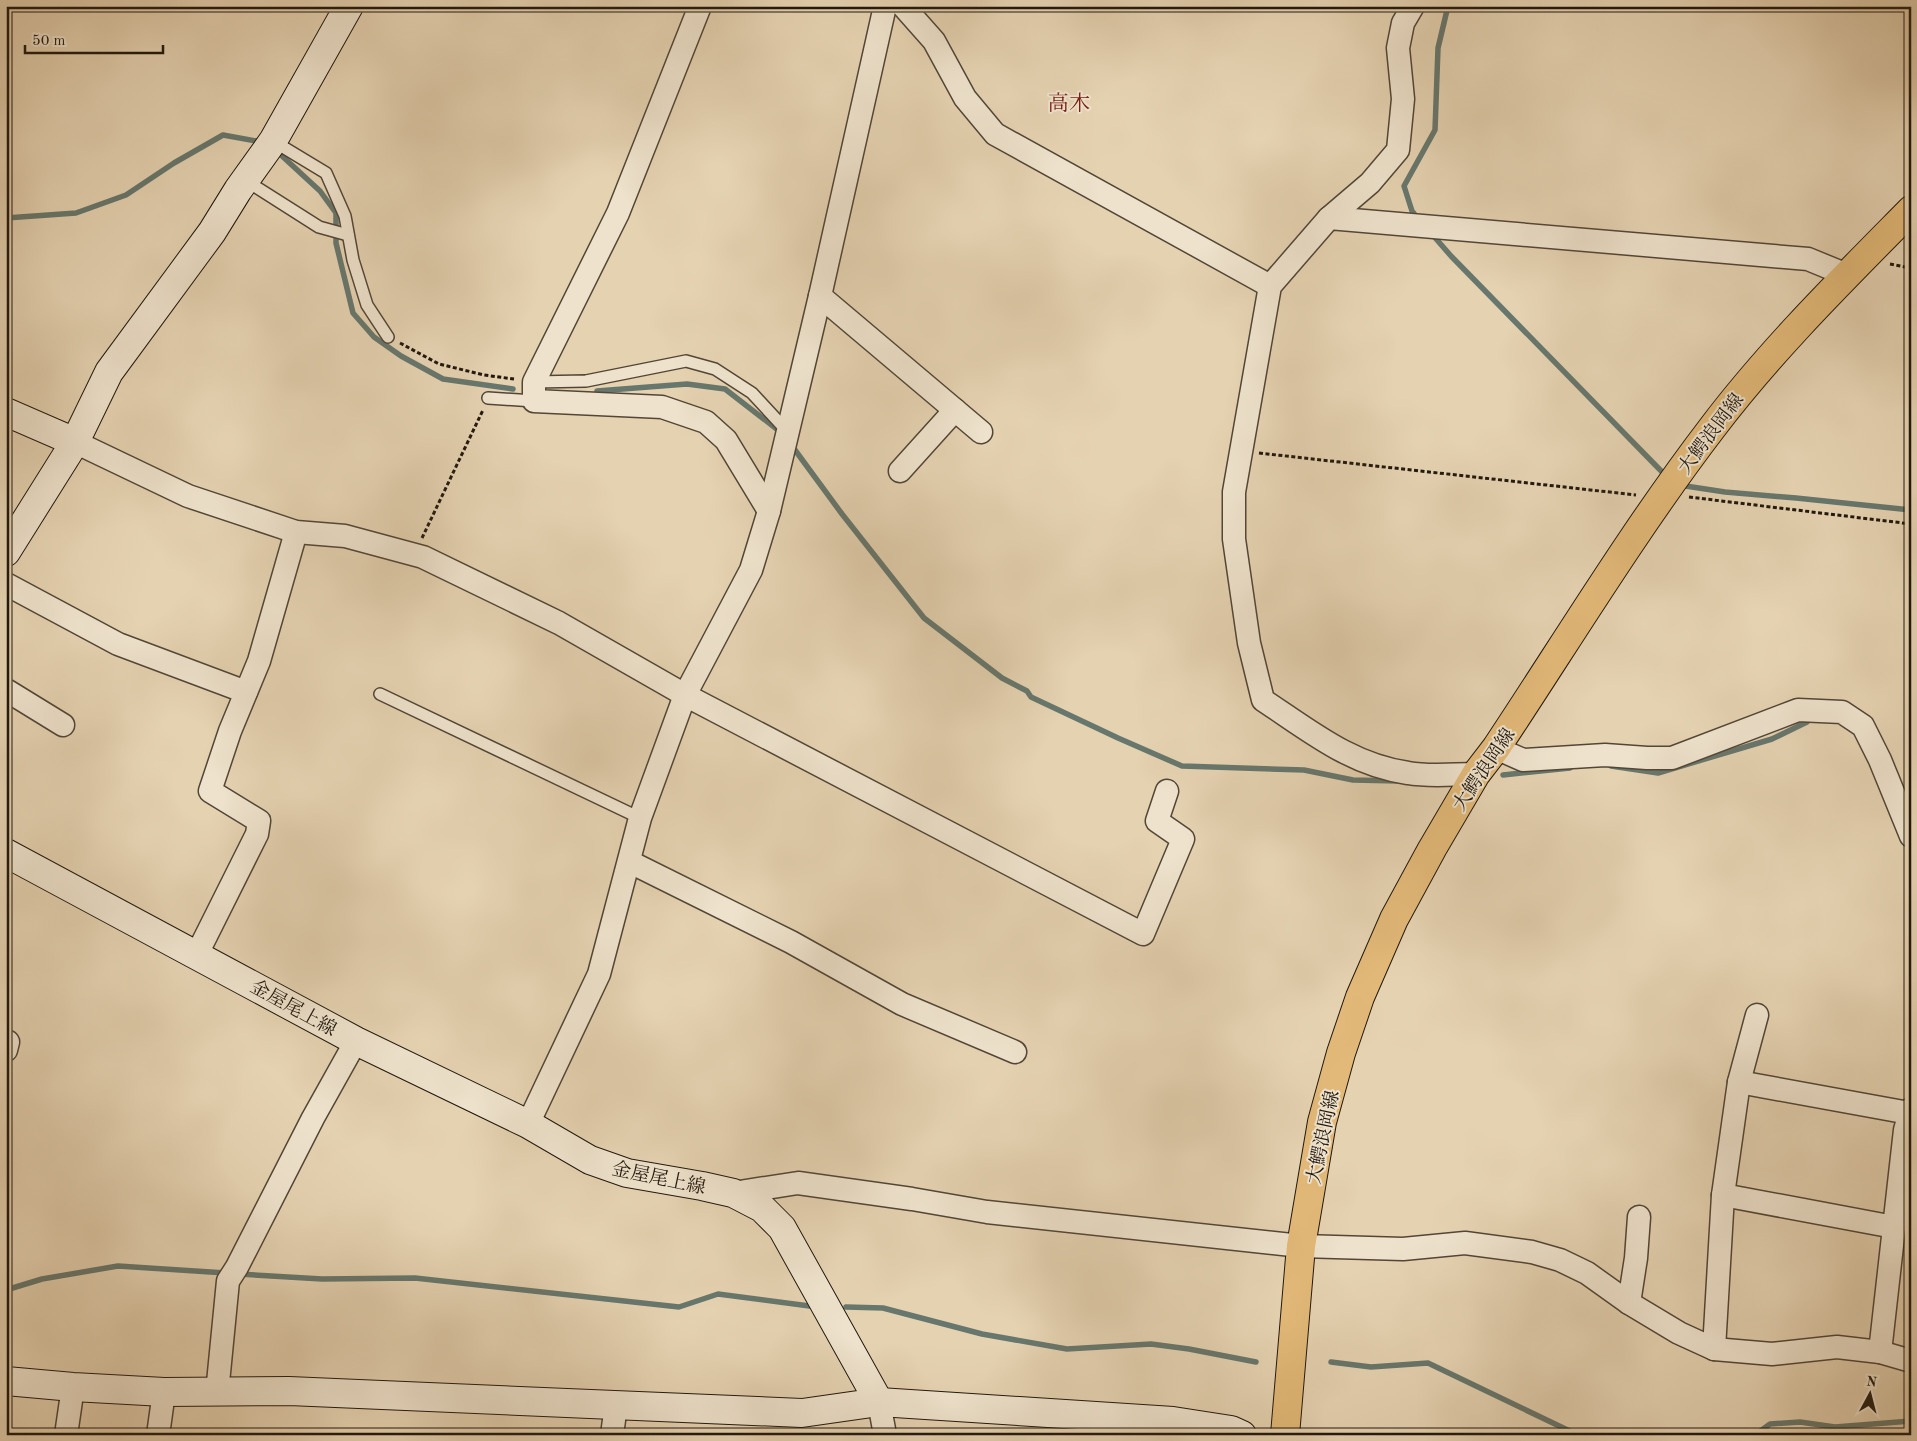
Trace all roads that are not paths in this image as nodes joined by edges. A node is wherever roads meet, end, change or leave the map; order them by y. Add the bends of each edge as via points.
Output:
1 (349, 6) edge
2 (700, 6) edge
3 (885, 6) edge
4 (903, 6) edge
5 (1413, 6) edge
6 (273, 141) junction
7 (245, 180) junction
8 (1911, 210) edge
9 (1329, 218) junction
10 (348, 235) junction
11 (1847, 275) junction
12 (1270, 286) junction
13 (820, 296) junction
14 (388, 337) road end
15 (534, 392) junction
16 (488, 398) road end
17 (955, 410) junction
18 (6, 412) edge
19 (788, 432) junction
20 (981, 432) dead end
21 (75, 442) junction
22 (900, 471) dead end
23 (769, 511) junction
24 (296, 532) junction
25 (6, 552) edge
26 (6, 584) edge
27 (6, 690) edge
28 (246, 692) junction
29 (380, 694) dead end
30 (685, 695) junction
31 (63, 725) dead end
32 (1496, 748) junction
33 (1476, 774) junction
34 (1167, 791) dead end
35 (640, 818) junction
36 (1911, 836) edge
37 (6, 853) edge
38 (630, 862) junction
39 (196, 954) junction
40 (1757, 1015) dead end
41 (356, 1041) junction
42 (1015, 1052) dead end
43 (1739, 1082) junction
44 (1910, 1111) edge
45 (528, 1124) junction
46 (733, 1193) junction
47 (1723, 1195) junction
48 (1639, 1217) dead end
49 (1894, 1227) junction
50 (1301, 1246) junction
51 (1628, 1303) junction
52 (1714, 1349) junction
53 (1880, 1352) junction
54 (1911, 1361) edge
55 (6, 1381) edge
56 (73, 1388) junction
57 (164, 1392) junction
58 (217, 1393) junction
59 (879, 1402) junction
60 (616, 1405) junction
61 (66, 1435) edge
62 (158, 1435) edge
63 (612, 1435) edge
64 (885, 1435) edge
65 (1242, 1435) edge
66 (1285, 1435) edge

1 - 6 street
2 - 15 street via 618,213
3 - 13 street
4 - 12 street via 934,41 965,98 995,134
5 - 9 street via 1403,23 1398,48 1403,99 1398,150 1370,184
6 - 7 street
6 - 10 lane via 326,173 345,216
7 - 10 lane via 319,227
7 - 21 street via 212,232 108,372
8 - 11 main road, 大鰐浪岡線
9 - 11 street via 1808,259
9 - 12 street
10 - 14 lane via 366,305
11 - 32 main road, 大鰐浪岡線 via 1712,427 1659,500
12 - 33 street via 1234,492 1234,539 1249,643 1263,700 1330,745 1372,766 1409,774
13 - 17 street
13 - 19 street
15 - 16 lane
15 - 19 lane via 686,362 715,369 752,393
15 - 23 street via 662,407 706,422 726,440
17 - 20 street
17 - 22 street
18 - 21 street
19 - 23 street
21 - 24 street via 188,496
21 - 25 street
23 - 30 street via 751,570
24 - 28 street via 259,661
24 - 30 street via 345,536 423,556 559,623
26 - 28 street via 118,644
27 - 31 street
28 - 39 street via 210,791 259,821 257,834
29 - 35 lane
30 - 34 street via 1143,934 1183,839 1157,821
30 - 35 street
32 - 33 main road, 大鰐浪岡線
32 - 36 street via 1523,760 1605,755 1672,758 1798,710 1842,712 1863,726
33 - 50 main road, 大鰐浪岡線 via 1394,919 1360,997 1322,1122
35 - 38 street
37 - 39 street, 金屋尾上線
38 - 42 street via 791,942 902,1004
38 - 45 street via 599,974
39 - 41 street, 金屋尾上線
40 - 43 street
41 - 45 street, 金屋尾上線
41 - 58 street via 232,1274
43 - 44 street
43 - 47 street
44 - 49 street
45 - 46 street, 金屋尾上線 via 590,1160 627,1173
46 - 50 street via 798,1183 987,1212
46 - 59 street, 金屋尾上線 via 762,1208 782,1228
47 - 49 street
47 - 52 street
48 - 51 street
49 - 53 street
50 - 51 street via 1403,1249 1465,1243 1532,1252 1560,1260 1587,1273
50 - 66 main road, 大鰐浪岡線
51 - 52 street via 1679,1334
52 - 53 street via 1772,1354 1837,1347
53 - 54 street
55 - 56 street
56 - 57 street
56 - 61 street
57 - 58 street
57 - 62 street
58 - 60 street via 289,1391
59 - 60 street via 802,1413
59 - 64 street
59 - 65 street via 1173,1421 1231,1430
60 - 63 street

